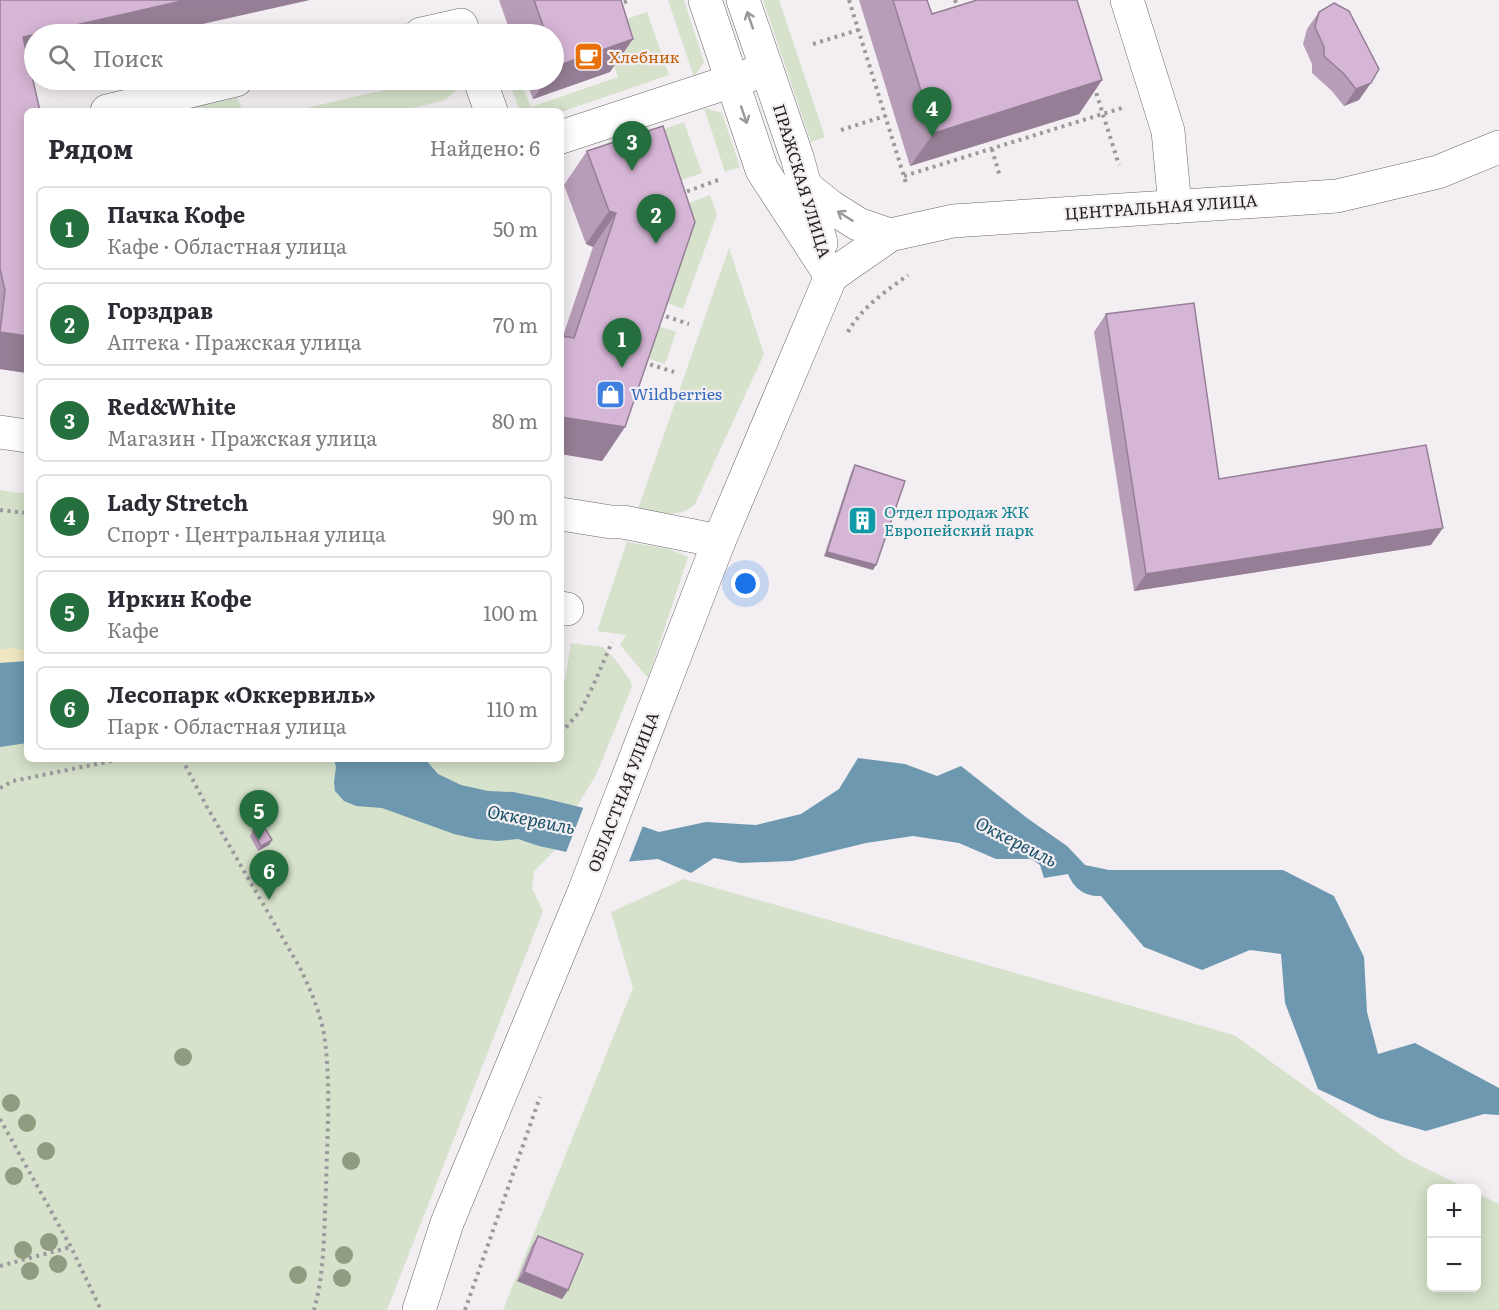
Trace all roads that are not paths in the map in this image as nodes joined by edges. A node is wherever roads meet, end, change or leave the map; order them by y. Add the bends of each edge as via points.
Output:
1 (705, 0) edge
2 (743, 0) edge
3 (1127, 0) edge
4 (767, 70) junction
5 (732, 81) junction
6 (203, 90) edge
7 (484, 90) edge
8 (151, 106) edge
9 (133, 108) edge
10 (490, 108) edge
11 (564, 136) edge
12 (1499, 147) edge
13 (806, 187) junction
14 (1175, 207) junction
15 (890, 236) junction
16 (831, 276) junction
17 (0, 432) edge
18 (24, 436) edge
19 (564, 514) edge
20 (719, 541) junction
21 (419, 1310) edge

1 - 5 street, ПРАЖСКАЯ УЛИЦА
4 -> 2 street, ПРАЖСКАЯ УЛИЦА
3 - 14 street via 1168,131
4 - 5 street
4 - 13 street, ПРАЖСКАЯ УЛИЦА
5 - 11 street
5 -> 16 street, ПРАЖСКАЯ УЛИЦА via 762,170
6 - 8 street
7 - 10 street
8 - 9 street
12 - 14 street, ЦЕНТРАЛЬНАЯ УЛИЦА via 1438,172 1337,196
15 -> 13 street via 858,224
13 - 16 street, ПРАЖСКАЯ УЛИЦА
14 - 15 street, ЦЕНТРАЛЬНАЯ УЛИЦА via 952,221
15 - 16 street, ЦЕНТРАЛЬНАЯ УЛИЦА
16 - 20 street, ОБЛАСТНАЯ УЛИЦА
17 - 18 street
19 - 20 street
20 - 21 street, ОБЛАСТНАЯ УЛИЦА via 584,892 447,1223

